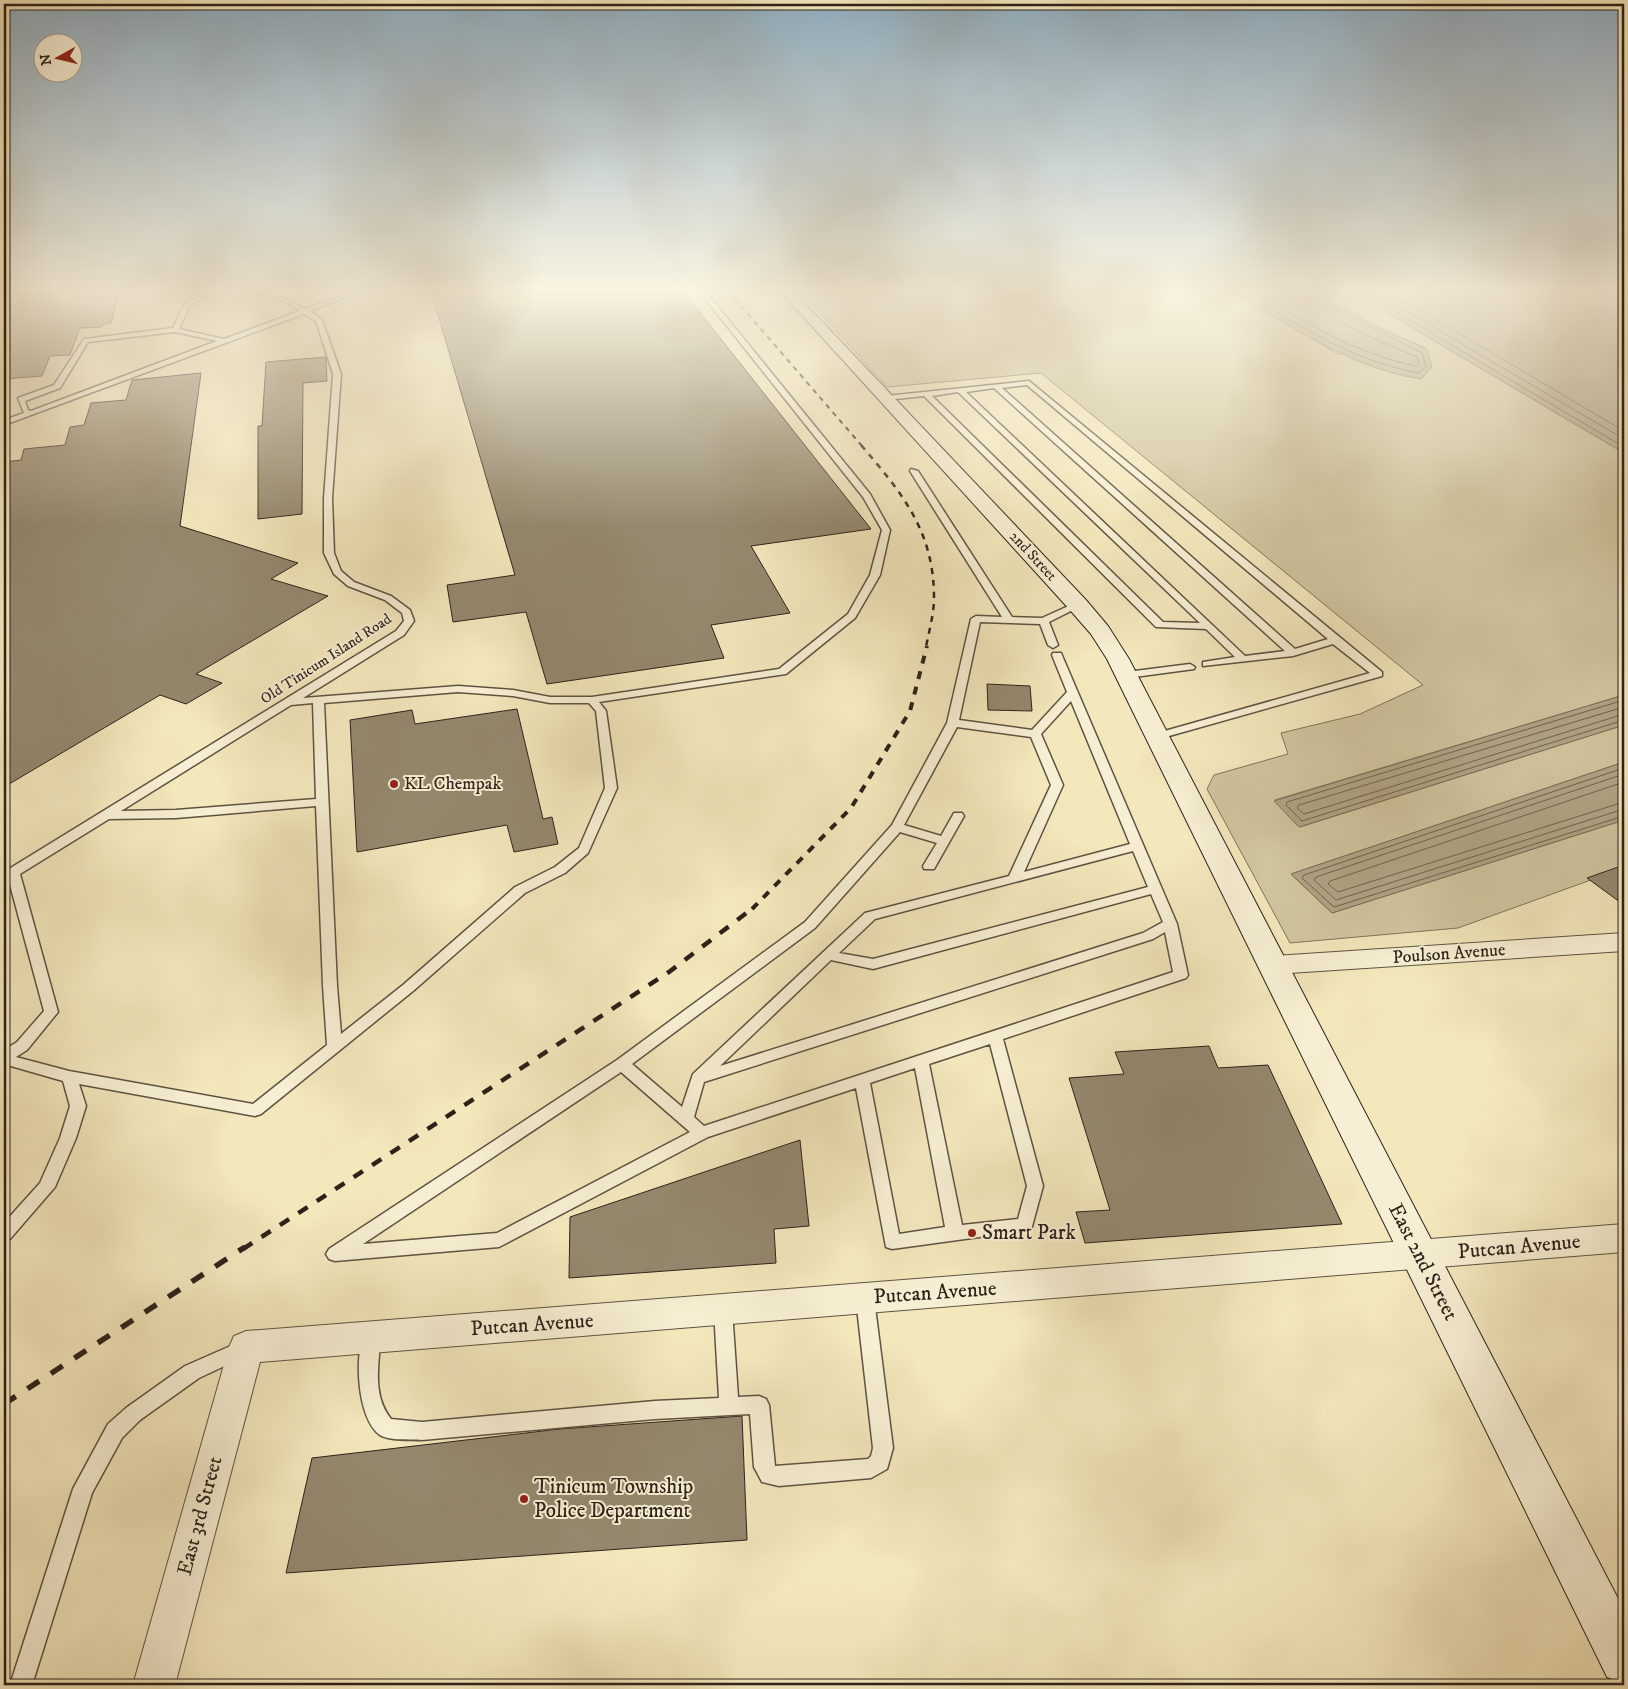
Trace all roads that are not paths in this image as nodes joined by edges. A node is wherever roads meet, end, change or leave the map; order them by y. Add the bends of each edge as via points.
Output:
1 (67, 370) edge
2 (146, 370) edge
3 (336, 370) edge
4 (766, 370) edge
5 (860, 370) edge
6 (996, 386) junction
7 (960, 390) junction
8 (926, 394) junction
9 (886, 398) junction
10 (30, 413) junction
11 (4, 423) edge
12 (914, 471) dead end
13 (1078, 605) junction
14 (1010, 620) junction
15 (1044, 621) junction
16 (1209, 626) junction
17 (1335, 640) junction
18 (1293, 653) junction
19 (1243, 660) junction
20 (1207, 664) dead end
21 (1190, 667) dead end
22 (1126, 675) junction
23 (1073, 692) junction
24 (318, 700) junction
25 (592, 700) junction
26 (288, 702) junction
27 (953, 723) junction
28 (1035, 734) junction
29 (1158, 736) junction
30 (322, 802) junction
31 (107, 815) junction
32 (958, 816) dead end
33 (897, 827) junction
34 (944, 841) junction
35 (1138, 846) junction
36 (1223, 862) joint
37 (929, 866) dead end
38 (8, 876) edge
39 (1014, 879) junction
40 (1155, 889) junction
41 (1170, 924) junction
42 (1624, 942) edge
43 (828, 956) junction
44 (1274, 965) junction
45 (995, 1036) junction
46 (335, 1047) junction
47 (4, 1058) edge
48 (921, 1060) junction
49 (622, 1064) junction
50 (69, 1077) junction
51 (698, 1078) junction
52 (862, 1080) junction
53 (686, 1118) junction
54 (702, 1133) junction
55 (955, 1233) junction
56 (4, 1234) edge
57 (1624, 1238) edge
58 (1420, 1255) junction
59 (866, 1299) junction
60 (723, 1310) junction
61 (371, 1338) junction
62 (246, 1347) junction
63 (729, 1406) junction
64 (1624, 1660) edge
65 (21, 1685) edge
66 (154, 1685) edge

1 - 10 lane via 57,386 21,400 25,411
2 - 10 lane
3 - 26 lane, Old Tinicum Island Road via 328,498 329,553 337,572 351,584 388,598 407,612 409,621 400,633
4 - 25 lane via 867,496 886,530 875,575 852,616 782,672
5 - 9 street, 2nd Street
6 - 7 lane
6 - 17 lane via 1029,383
6 - 18 lane
7 - 8 lane
7 - 16 lane
8 - 9 lane
8 - 16 lane via 1160,625
9 - 13 street, 2nd Street
10 - 11 lane
12 - 14 lane
13 - 15 lane
13 - 22 street, 2nd Street via 1100,631
14 - 15 lane
14 - 27 lane via 976,619
15 - 23 lane
16 - 19 lane
17 - 18 lane
17 - 29 lane via 1378,674
18 - 19 lane
19 - 20 lane
21 - 22 lane
22 - 29 street, 2nd Street
23 - 28 lane
23 - 35 lane
24 - 25 lane via 458,690 513,693 550,700
24 - 26 lane
24 - 30 lane
25 - 46 lane via 601,712 611,788 584,850 560,870 520,890
26 - 31 lane, Old Tinicum Island Road
27 - 28 lane
27 - 33 lane
28 - 39 lane via 1056,785
29 - 36 street, 2nd Street
30 - 31 lane via 176,814
30 - 46 lane
31 - 38 lane, Old Tinicum Island Road
32 - 34 lane
33 - 34 lane
33 - 49 lane via 810,925
34 - 37 lane
35 - 39 lane
35 - 40 lane
36 - 44 street, East 2nd Street
38 - 47 lane via 51,1012 22,1046
39 - 43 lane via 870,916
40 - 41 lane
40 - 43 lane via 873,964
41 - 45 lane via 1181,975
41 - 51 lane via 1148,936
42 - 44 street, Poulson Avenue
43 - 51 lane
44 - 58 street, East 2nd Street
45 - 48 lane
45 - 55 lane via 1035,1186 1025,1225
46 - 50 lane via 255,1110
47 - 50 lane
48 - 52 lane
48 - 55 lane
49 - 53 lane
49 - 54 lane via 335,1254 500,1240
50 - 56 lane via 78,1106 68,1138 47,1187
51 - 53 lane
52 - 54 lane
52 - 55 lane via 892,1242
53 - 54 lane
57 - 58 street, Putcan Avenue
58 - 59 street, Putcan Avenue
58 - 64 street, East 2nd Street
59 - 60 street, Putcan Avenue
59 - 63 lane via 884,1448 880,1462 871,1468 769,1475 764,1467 759,1405
60 - 61 street, Putcan Avenue
60 - 63 lane
61 - 62 street, Putcan Avenue
61 - 63 lane via 370,1401 377,1418 386,1428 422,1431
62 - 65 lane via 192,1372 133,1414 115,1431 83,1489
62 - 66 street, East 3rd Street

